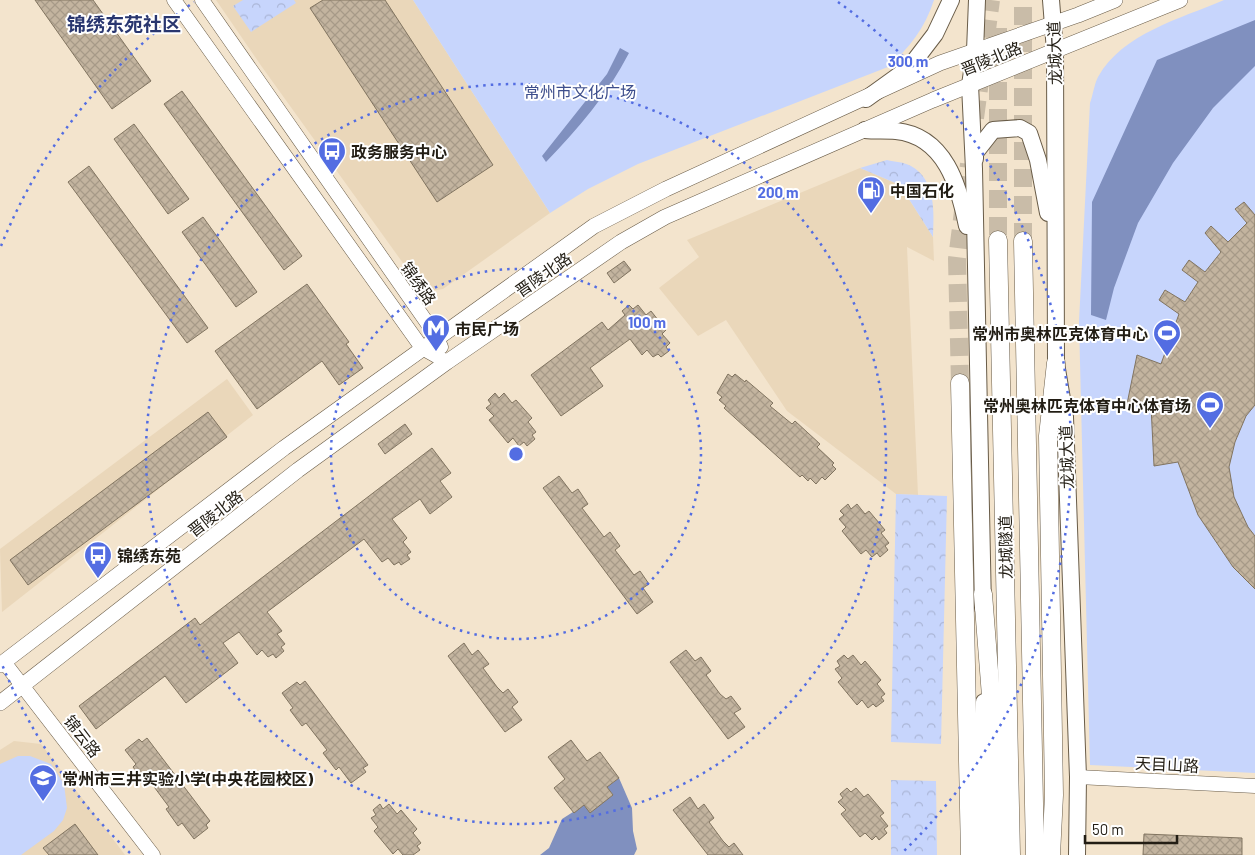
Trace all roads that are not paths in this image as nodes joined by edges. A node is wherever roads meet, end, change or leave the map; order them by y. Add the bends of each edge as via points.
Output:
1 (174, 0) edge
2 (202, 0) edge
3 (951, 0) edge
4 (977, 0) edge
5 (1051, 0) edge
6 (1116, 0) edge
7 (1180, 0) edge
8 (1053, 23) junction
9 (975, 51) junction
10 (1055, 51) junction
11 (970, 86) junction
12 (866, 99) junction
13 (865, 130) junction
14 (974, 169) junction
15 (998, 240) tunnel mouth
16 (1023, 241) tunnel mouth
17 (1056, 255) junction
18 (976, 266) junction
19 (437, 337) junction
20 (422, 348) junction
21 (447, 362) junction
22 (1056, 363) junction
23 (960, 383) tunnel mouth
24 (982, 594) junction
25 (2, 664) edge
26 (23, 686) junction
27 (0, 703) edge
28 (1078, 777) junction
29 (1255, 786) edge
30 (153, 855) edge
31 (970, 855) edge
32 (983, 855) edge
33 (997, 855) edge
34 (1011, 855) edge
35 (1035, 855) edge
36 (1051, 855) edge
37 (1077, 855) edge

1 - 20 street, 锦绣路
2 - 19 street, 锦绣路
3 - 12 main road via 934,34 909,68
4 - 9 main road
5 - 8 main road, 龙城大道
6 - 8 main road, 晋陵北路
7 - 10 main road, 晋陵北路
8 - 9 main road, 晋陵北路
8 - 10 main road, 龙城大道
9 - 11 main road
9 - 12 main road, 晋陵北路 via 940,63
10 - 11 main road, 晋陵北路
10 - 17 main road, 龙城大道
11 - 13 main road, 晋陵北路
11 - 14 main road
12 - 19 main road, 晋陵北路 via 666,189 594,226
13 - 18 main road via 898,131 925,141 946,162 960,190
13 - 21 main road, 晋陵北路 via 665,218 621,242
14 - 17 main road via 975,153 993,130 1020,128 1029,133 1038,160
14 - 18 main road
15 - 34 highway, 龙城隧道
16 - 35 highway, 龙城隧道
17 - 22 main road, 龙城大道
18 - 24 main road
19 - 20 main road, 晋陵北路
19 - 21 street, 锦绣路
20 - 21 street, 锦绣路
20 - 25 main road, 晋陵北路 via 284,448
21 - 26 main road, 晋陵北路 via 298,470
22 - 28 main road, 龙城大道 via 1064,417
22 - 36 highway via 1048,436 1054,795
23 - 31 highway
24 - 32 main road
24 - 33 highway via 995,747
25 - 26 street, 锦云路
26 - 27 main road, 晋陵北路
26 - 30 street, 锦云路
28 - 29 street, 天目山路
28 - 37 main road, 龙城大道

